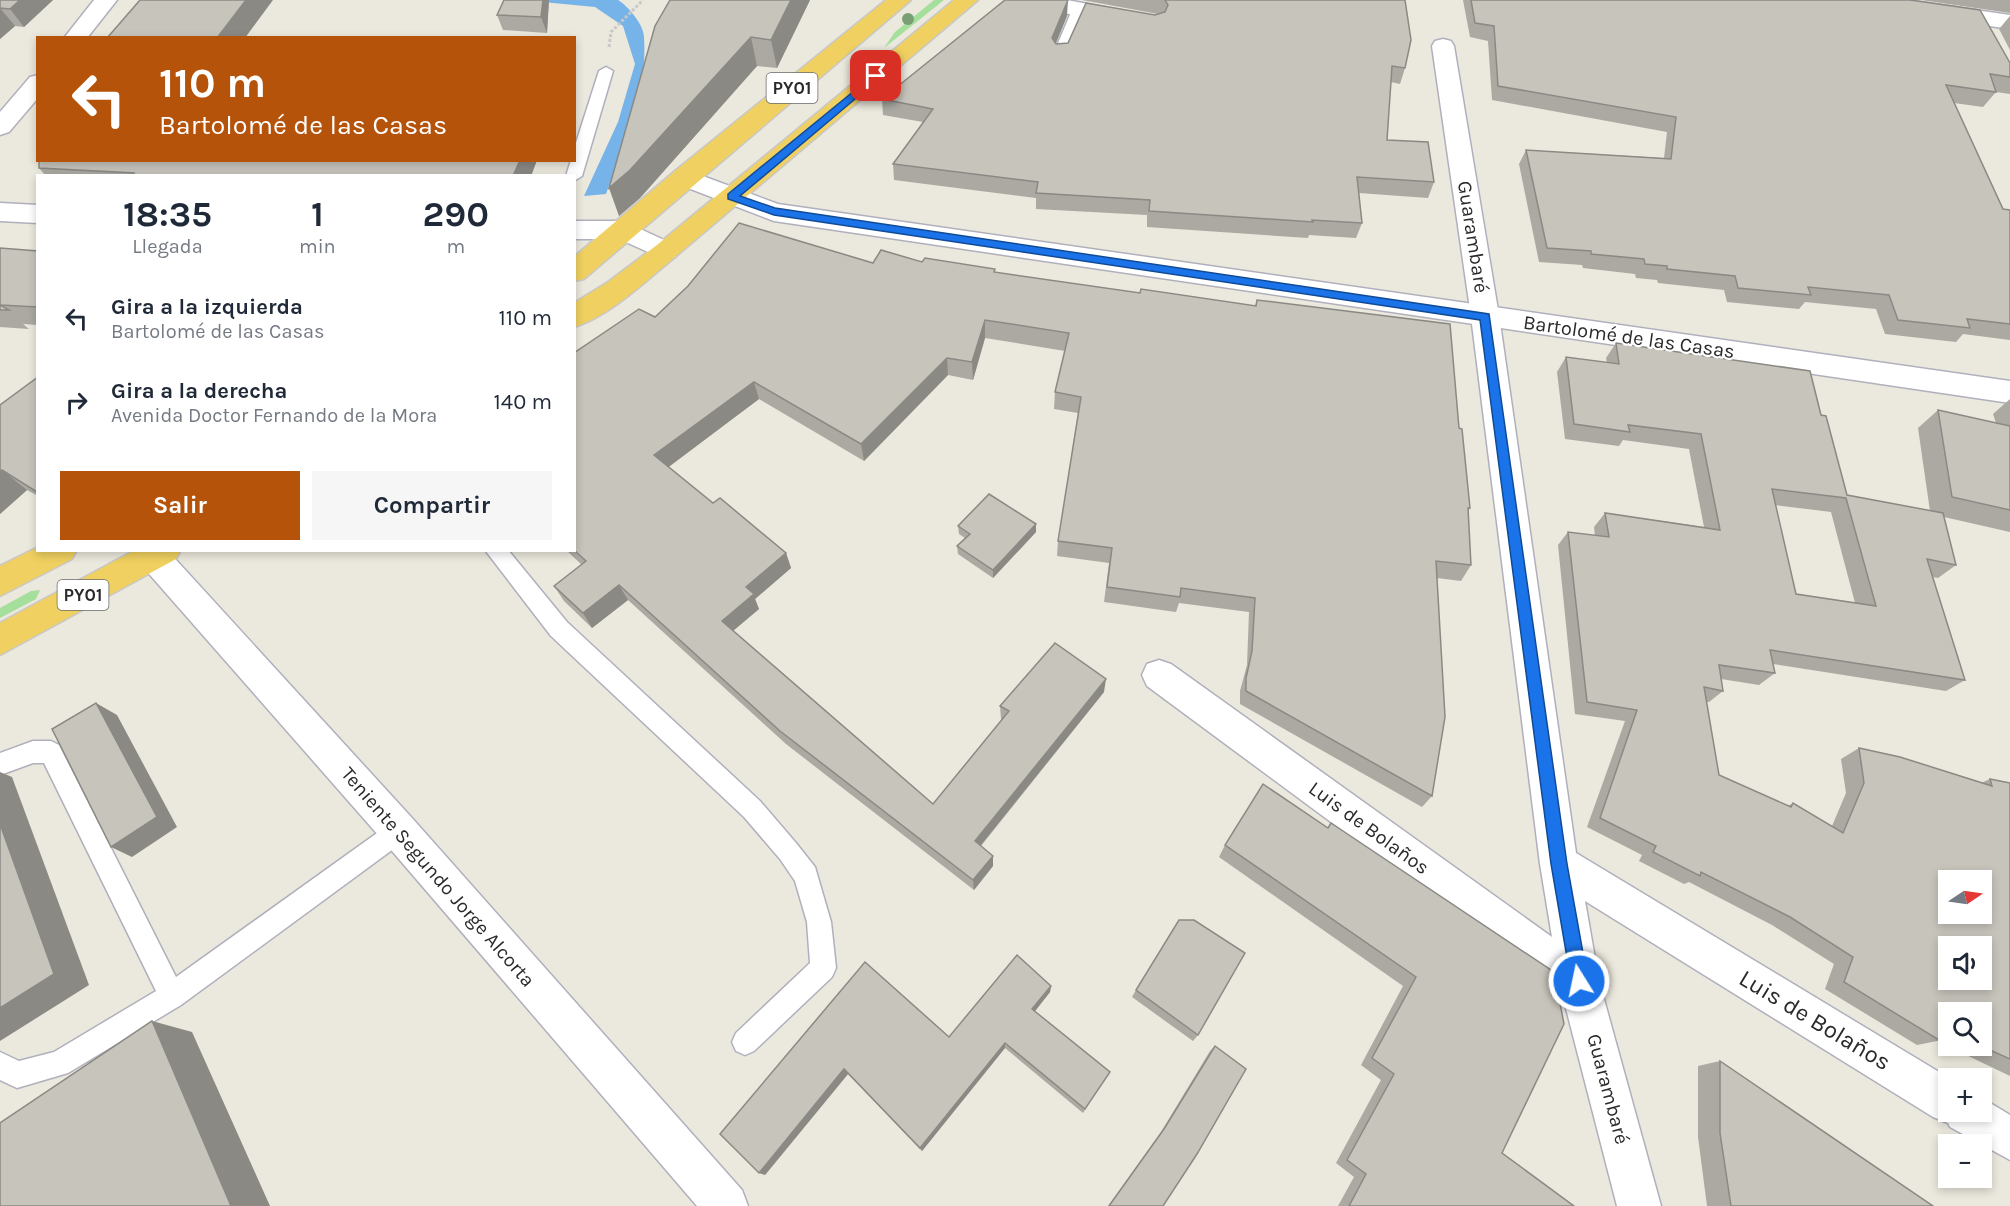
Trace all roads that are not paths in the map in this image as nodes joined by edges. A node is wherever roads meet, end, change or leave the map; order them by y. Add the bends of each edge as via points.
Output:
1 (106, 0) edge
2 (900, 0) edge
3 (966, 0) edge
4 (1032, 0) edge
5 (1861, 0) edge
6 (1079, 9) junction
7 (1153, 22) edge
8 (2010, 22) edge
9 (77, 36) edge
10 (1443, 46) dead end
11 (1060, 55) edge
12 (606, 72) dead end
13 (36, 84) edge
14 (0, 127) edge
15 (574, 174) edge
16 (684, 177) junction
17 (732, 197) junction
18 (0, 212) edge
19 (36, 214) edge
20 (576, 230) edge
21 (623, 230) junction
22 (666, 251) junction
23 (576, 270) edge
24 (1485, 316) junction
25 (576, 317) edge
26 (2010, 392) edge
27 (57, 552) edge
28 (497, 552) edge
29 (156, 553) edge
30 (0, 582) edge
31 (0, 640) edge
32 (1159, 675) dead end
33 (0, 764) edge
34 (399, 831) junction
35 (1559, 864) junction
36 (1579, 981) junction
37 (172, 996) junction
38 (745, 1042) dead end
39 (0, 1065) edge
40 (1938, 1096) edge
41 (1982, 1122) edge
42 (2010, 1139) edge
43 (726, 1206) edge
44 (1640, 1206) edge

1 - 9 street
2 - 16 highway, PY01
3 - 17 highway, PY01
4 - 6 street
5 - 8 street via 1984,28
6 - 7 street
6 - 11 lane
10 - 24 street, Guarambaré
12 - 15 lane
13 - 14 street
16 - 17 street, Bartolomé de las Casas
16 - 21 highway, PY01
17 - 22 highway, PY01
17 - 24 street, Bartolomé de las Casas via 774,212
18 - 19 street
20 - 21 street
21 - 22 street
21 - 23 highway, PY01
22 - 25 highway, PY01
24 - 26 street, Bartolomé de las Casas
24 - 35 street, Guarambaré
27 - 30 highway, PY01
28 - 38 lane via 559,629 752,809 806,875 819,922 823,968
29 - 31 highway, PY01
29 - 34 street, Teniente Segundo Jorge Alcorta
32 - 36 street, Luis de Bolaños
33 - 37 lane via 33,752 51,753
34 - 37 lane
34 - 43 street, Teniente Segundo Jorge Alcorta
35 - 36 street, Guarambaré
35 - 40 street, Luis de Bolaños
36 - 44 street, Guarambaré
37 - 39 lane via 59,1064 17,1075
41 - 42 street

